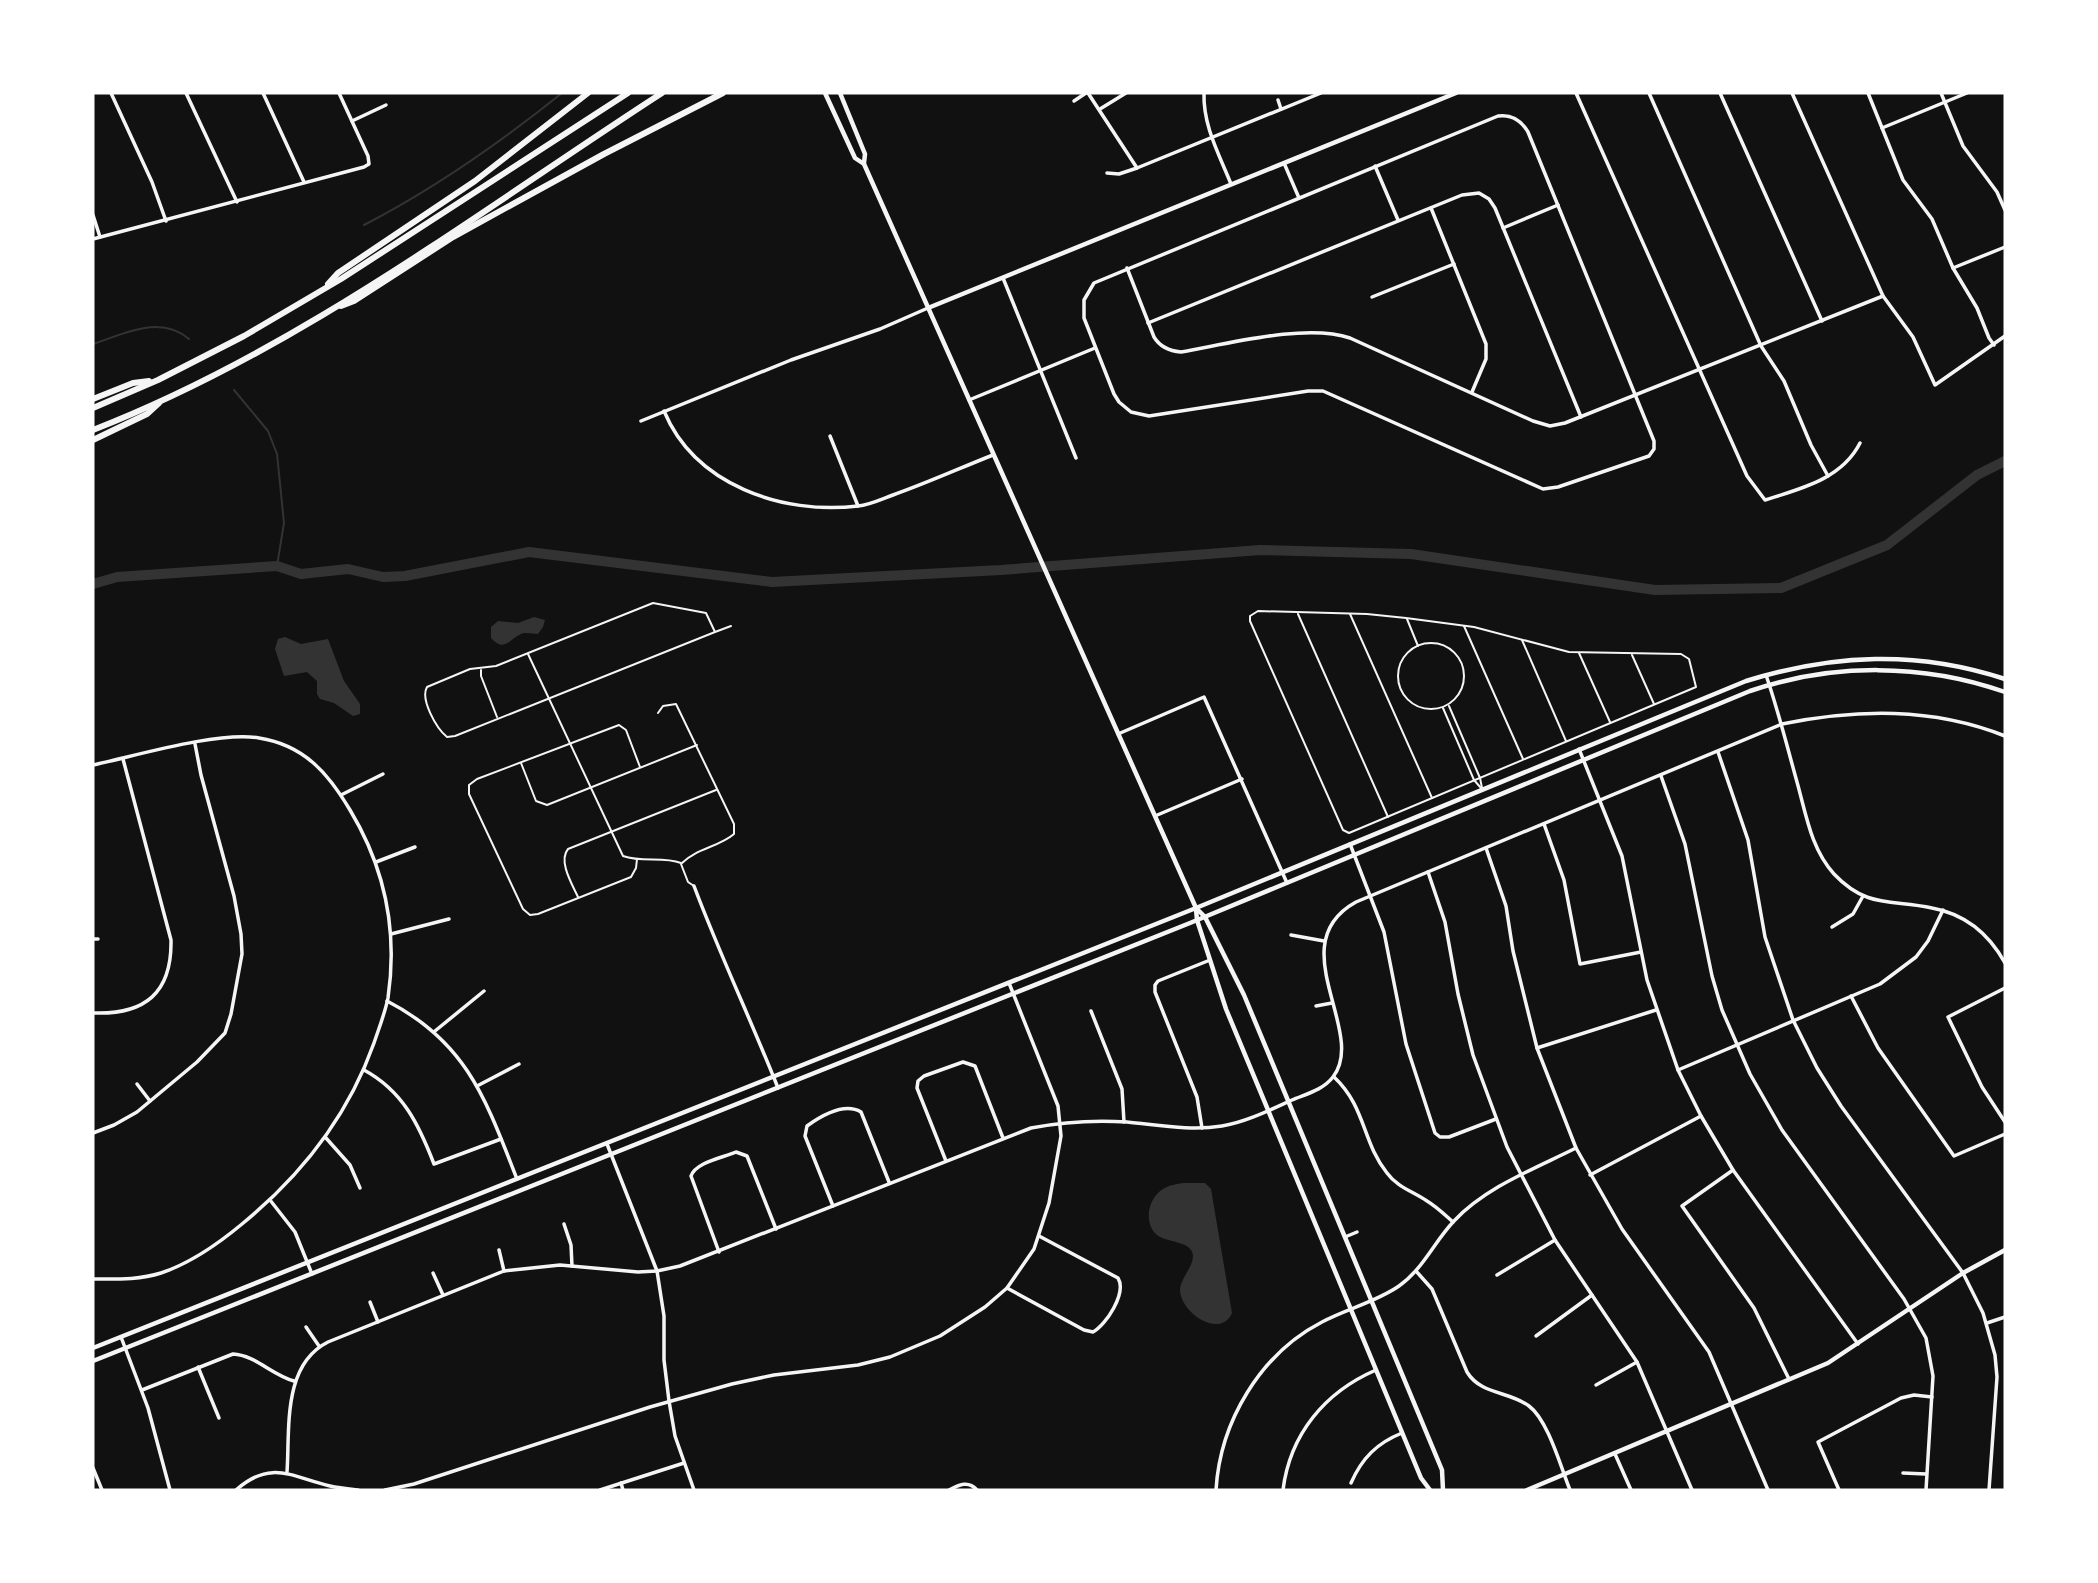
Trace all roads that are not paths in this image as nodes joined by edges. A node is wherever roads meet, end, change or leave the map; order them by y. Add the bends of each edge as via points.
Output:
1 (111, 93) edge
2 (186, 93) edge
3 (263, 93) edge
4 (339, 93) edge
5 (588, 93) edge
6 (628, 93) edge
7 (662, 93) edge
8 (723, 93) edge
9 (825, 93) edge
10 (840, 93) edge
11 (1087, 93) edge
12 (1126, 93) edge
13 (1205, 93) edge
14 (1321, 93) edge
15 (1456, 93) edge
16 (1576, 93) edge
17 (1649, 93) edge
18 (1720, 93) edge
19 (1792, 93) edge
20 (1868, 93) edge
21 (1941, 93) edge
22 (1967, 93) edge
23 (1278, 100) dead end
24 (1074, 101) dead end
25 (1945, 102) junction
26 (386, 105) dead end
27 (1100, 109) junction
28 (1281, 109) junction
29 (352, 121) junction
30 (1882, 128) junction
31 (1212, 137) junction
32 (1284, 163) junction
33 (864, 164) junction
34 (1375, 166) junction
35 (1137, 168) junction
36 (1107, 173) dead end
37 (304, 183) junction
38 (1231, 184) junction
39 (1299, 198) junction
40 (237, 202) junction
41 (1558, 205) junction
42 (1431, 208) junction
43 (2005, 210) edge
44 (93, 215) edge
45 (1398, 220) junction
46 (166, 221) junction
47 (1503, 228) junction
48 (100, 237) junction
49 (93, 239) edge
50 (2005, 247) edge
51 (1454, 264) junction
52 (1126, 268) junction
53 (1953, 268) junction
54 (1003, 278) junction
55 (321, 291) junction
56 (1883, 296) junction
57 (1372, 297) dead end
58 (928, 308) junction
59 (333, 309) junction
60 (1822, 321) junction
61 (1148, 323) junction
62 (2005, 336) edge
63 (1994, 345) junction
64 (1761, 346) junction
65 (1095, 348) junction
66 (1041, 370) junction
67 (1700, 370) junction
68 (158, 380) junction
69 (1472, 392) junction
70 (1635, 396) junction
71 (166, 397) junction
72 (93, 399) edge
73 (969, 400) junction
74 (93, 408) edge
75 (664, 411) junction
76 (1581, 417) junction
77 (641, 421) dead end
78 (93, 429) edge
79 (830, 436) dead end
80 (93, 440) edge
81 (1860, 443) dead end
82 (993, 455) junction
83 (1076, 458) dead end
84 (1828, 476) junction
85 (858, 506) junction
86 (1297, 613) junction
87 (1349, 613) junction
88 (1406, 618) junction
89 (1464, 625) junction
90 (731, 626) dead end
91 (715, 632) junction
92 (1521, 639) junction
93 (1418, 646) junction
94 (527, 652) junction
95 (1579, 652) junction
96 (1632, 654) junction
97 (481, 668) junction
98 (1766, 674) junction
99 (2005, 678) edge
100 (1769, 684) junction
101 (2003, 691) edge
102 (548, 698) junction
103 (1448, 705) junction
104 (1654, 705) junction
105 (1443, 707) junction
106 (658, 713) dead end
107 (498, 718) junction
108 (1610, 723) junction
109 (1782, 724) junction
110 (1118, 734) junction
111 (2005, 736) edge
112 (569, 742) junction
113 (1567, 742) junction
114 (195, 744) junction
115 (697, 745) junction
116 (1579, 748) junction
117 (1718, 752) junction
118 (123, 759) junction
119 (1584, 759) junction
120 (1524, 761) junction
121 (520, 762) junction
122 (93, 765) edge
123 (640, 767) junction
124 (383, 774) dead end
125 (1661, 776) junction
126 (1480, 778) junction
127 (1242, 779) junction
128 (1474, 780) junction
129 (591, 786) junction
130 (1482, 789) junction
131 (717, 790) junction
132 (341, 795) junction
133 (1432, 798) junction
134 (1486, 800) junction
135 (1601, 800) junction
136 (1155, 816) junction
137 (1388, 817) junction
138 (1544, 824) junction
139 (612, 832) junction
140 (1350, 844) junction
141 (415, 847) dead end
142 (1486, 848) junction
143 (1354, 855) junction
144 (636, 859) junction
145 (376, 862) junction
146 (681, 863) junction
147 (1283, 872) junction
148 (1428, 872) junction
149 (1287, 883) junction
150 (694, 886) joint
151 (1371, 896) junction
152 (1863, 896) junction
153 (578, 898) junction
154 (1196, 908) junction
155 (1943, 910) junction
156 (1205, 917) junction
157 (449, 919) dead end
158 (1197, 920) junction
159 (1832, 927) dead end
160 (391, 934) junction
161 (1291, 935) dead end
162 (1324, 941) junction
163 (1641, 952) junction
164 (1085, 953) junction
165 (1210, 960) junction
166 (2005, 963) edge
167 (1089, 964) junction
168 (1009, 983) junction
169 (2005, 988) edge
170 (484, 991) dead end
171 (1013, 994) junction
172 (1851, 996) junction
173 (387, 1001) junction
174 (1332, 1003) junction
175 (1315, 1006) dead end
176 (1656, 1010) junction
177 (1091, 1011) dead end
178 (93, 1013) edge
179 (1793, 1020) junction
180 (435, 1031) junction
181 (1736, 1044) junction
182 (1537, 1048) junction
183 (519, 1064) dead end
184 (364, 1070) junction
185 (1678, 1070) junction
186 (774, 1077) junction
187 (1333, 1077) junction
188 (137, 1083) dead end
189 (477, 1086) junction
190 (778, 1088) junction
191 (150, 1101) junction
192 (1289, 1102) junction
193 (708, 1104) junction
194 (1268, 1111) junction
195 (712, 1115) junction
196 (1701, 1116) junction
197 (1496, 1119) junction
198 (1124, 1122) junction
199 (2005, 1122) edge
200 (1061, 1124) junction
201 (1202, 1128) junction
202 (93, 1133) edge
203 (2005, 1135) edge
204 (326, 1138) junction
205 (1003, 1138) junction
206 (501, 1139) junction
207 (607, 1144) junction
208 (1577, 1148) junction
209 (611, 1155) junction
210 (946, 1161) junction
211 (562, 1162) junction
212 (1733, 1170) junction
213 (566, 1172) junction
214 (1520, 1175) junction
215 (1590, 1175) junction
216 (517, 1179) junction
217 (889, 1183) junction
218 (360, 1188) dead end
219 (270, 1200) junction
220 (833, 1206) junction
221 (1453, 1222) junction
222 (564, 1224) dead end
223 (776, 1228) junction
224 (1357, 1232) dead end
225 (1039, 1236) junction
226 (1345, 1237) junction
227 (1555, 1240) junction
228 (499, 1250) dead end
229 (2005, 1250) edge
230 (719, 1252) junction
231 (308, 1263) junction
232 (572, 1266) junction
233 (504, 1271) junction
234 (657, 1271) junction
235 (1416, 1271) junction
236 (433, 1273) dead end
237 (1964, 1273) junction
238 (312, 1274) junction
239 (1497, 1275) dead end
240 (93, 1279) edge
241 (1007, 1288) junction
242 (1592, 1295) junction
243 (443, 1296) junction
244 (1371, 1300) junction
245 (370, 1302) dead end
246 (1350, 1309) junction
247 (1911, 1309) junction
248 (2005, 1317) edge
249 (378, 1322) junction
250 (1987, 1323) junction
251 (306, 1327) dead end
252 (1536, 1336) dead end
253 (121, 1337) junction
254 (1858, 1344) junction
255 (319, 1346) junction
256 (93, 1348) edge
257 (126, 1349) junction
258 (93, 1362) edge
259 (1637, 1362) junction
260 (198, 1367) junction
261 (1376, 1370) junction
262 (295, 1381) junction
263 (1790, 1381) junction
264 (1596, 1385) dead end
265 (142, 1390) junction
266 (1932, 1397) junction
267 (668, 1401) junction
268 (1732, 1405) junction
269 (219, 1418) dead end
270 (1668, 1432) junction
271 (1402, 1433) junction
272 (1615, 1454) junction
273 (684, 1463) junction
274 (93, 1468) edge
275 (287, 1472) junction
276 (1903, 1473) dead end
277 (1926, 1474) junction
278 (1564, 1475) junction
279 (621, 1483) junction
280 (1351, 1483) dead end
281 (102, 1490) edge
282 (170, 1490) edge
283 (236, 1490) edge
284 (358, 1490) edge
285 (385, 1490) edge
286 (600, 1490) edge
287 (623, 1490) edge
288 (694, 1490) edge
289 (949, 1490) edge
290 (977, 1490) edge
291 (1216, 1490) edge
292 (1283, 1490) edge
293 (1430, 1490) edge
294 (1444, 1490) edge
295 (1527, 1490) edge
296 (1570, 1490) edge
297 (1630, 1490) edge
298 (1692, 1490) edge
299 (1768, 1490) edge
300 (1839, 1490) edge
301 (1926, 1490) edge
302 (1989, 1490) edge

1 - 46 street
2 - 40 street
3 - 37 street
4 - 29 street
5 - 55 highway via 475,181 338,273
6 - 55 highway
7 - 59 highway
8 - 59 highway via 519,200 354,301
9 - 33 main road via 855,158
10 - 33 main road via 865,154
11 - 24 street
11 - 27 street
12 - 27 street
13 - 31 street
14 - 28 street
15 - 32 main road
16 - 67 street
17 - 64 street
18 - 60 street
19 - 56 street
20 - 30 street
21 - 25 street
22 - 25 street
23 - 28 street
25 - 30 street
25 - 43 street via 1963,146
26 - 29 street
27 - 35 street
28 - 31 street
29 - 37 street via 369,164
30 - 53 street via 1903,180 1932,219
31 - 35 street
31 - 38 street
32 - 38 main road
32 - 39 street
33 - 58 main road
34 - 39 street
34 - 41 street via 1498,116 1515,118 1528,132
34 - 45 street
35 - 36 street
37 - 40 street
38 - 54 main road
39 - 52 street
40 - 46 street
41 - 47 street
41 - 70 street
42 - 45 street
42 - 47 street via 1479,193 1492,202
42 - 51 street
44 - 48 street
45 - 61 street
46 - 48 street
47 - 76 street
48 - 49 street
50 - 53 street
51 - 57 street
51 - 69 street via 1487,349
52 - 61 street
52 - 65 street via 1100,280 1087,293 1083,312
53 - 63 street
54 - 58 main road
54 - 66 street
55 - 68 highway
56 - 60 street
56 - 63 street via 1913,337 1935,385
58 - 73 main road
58 - 75 street
59 - 71 highway
60 - 64 street
61 - 69 street via 1157,342 1174,352 1299,333 1332,333
62 - 63 street
64 - 67 street
64 - 84 street via 1784,381
65 - 66 street
65 - 70 street via 1116,398 1141,416 1324,391 1543,489 1639,461 1652,453 1654,441
66 - 73 street
66 - 83 street
67 - 70 street
67 - 84 street via 1747,476 1765,500
68 - 72 highway via 133,383
68 - 74 highway
69 - 76 street via 1545,425
70 - 76 street
71 - 78 highway
71 - 80 highway via 147,414
73 - 82 main road
75 - 77 street
75 - 85 street via 680,442 697,460 751,493 790,504
79 - 85 street
81 - 84 street via 1853,456
82 - 85 street
82 - 110 main road
86 - 87 lane
86 - 137 lane
86 - 137 lane via 1258,611 1250,616 1343,830 1349,833
87 - 88 lane
87 - 133 lane
88 - 89 lane
88 - 93 lane
89 - 92 lane
89 - 120 lane
90 - 91 lane
91 - 94 lane via 706,613 653,603
91 - 102 lane
92 - 95 lane
92 - 113 lane
93 - 103 lane via 1439,644 1462,665 1461,692
93 - 105 lane via 1402,661 1401,689 1421,708
94 - 97 lane
94 - 102 lane
95 - 96 lane
95 - 108 lane
96 - 104 lane
96 - 104 lane via 1686,656 1692,666 1696,687
97 - 107 lane
97 - 107 lane via 427,687 424,698 447,737
98 - 99 main road via 1836,660 1881,658 1925,661
98 - 100 street
98 - 116 main road
99 - 101 main road
100 - 101 main road via 1822,673 1888,670 1951,677
100 - 109 street
100 - 119 main road
102 - 107 lane
102 - 112 lane
103 - 105 lane
103 - 126 lane
104 - 108 lane
105 - 128 lane
106 - 115 lane via 663,706 676,704
108 - 113 lane
109 - 111 street via 1891,712 1952,720
109 - 117 street
109 - 152 street via 1817,849 1834,874
110 - 127 street via 1204,697
110 - 136 main road
112 - 121 lane
112 - 123 lane via 619,725 626,730
112 - 129 lane
113 - 120 lane
114 - 118 street
114 - 132 street via 256,737 284,744 313,761
114 - 191 street via 238,914 242,954 225,1033
115 - 123 lane
115 - 131 lane
116 - 119 street
116 - 130 main road
117 - 125 street
117 - 179 street via 1748,840 1766,937
118 - 122 street
118 - 178 street via 172,957 162,987 149,1000 127,1011
119 - 134 main road
119 - 135 street
120 - 126 lane
121 - 129 lane via 539,804 547,805
121 - 153 lane via 477,779 469,785 469,794 523,909 538,915
123 - 129 lane
124 - 132 street
125 - 135 street
125 - 181 street via 1685,844 1712,976
126 - 128 lane
126 - 130 lane
127 - 136 street
127 - 147 street
128 - 130 lane
128 - 133 lane
129 - 139 lane
130 - 134 main road
130 - 140 main road
131 - 139 lane
131 - 146 lane via 734,824 734,834
132 - 145 street
133 - 137 lane
134 - 143 main road
135 - 138 street
135 - 163 street via 1624,866
136 - 154 main road
138 - 142 street
138 - 163 street via 1564,880 1580,964
139 - 144 lane via 623,856
139 - 153 lane via 568,849 564,855
140 - 143 street
140 - 147 main road
141 - 145 street
142 - 148 street
142 - 182 street via 1506,906
143 - 149 main road
143 - 151 street
144 - 146 lane
144 - 153 lane via 631,877
145 - 160 street
146 - 150 lane
147 - 149 street
147 - 154 main road
148 - 151 street
148 - 197 street via 1446,922 1473,1055
149 - 156 main road
150 - 186 street
151 - 162 street via 1340,914
151 - 197 street via 1384,932 1406,1044 1435,1133 1449,1137
152 - 155 street via 1893,905
152 - 159 street via 1853,914
154 - 156 main road
154 - 158 main road
154 - 164 main road
155 - 166 street via 1981,931
155 - 172 street via 1916,957 1880,984
156 - 158 main road
156 - 192 main road via 1238,980
157 - 160 street
158 - 165 main road
158 - 167 main road
160 - 173 street
161 - 162 street
162 - 174 street
163 - 176 street
164 - 167 main road
164 - 168 main road
165 - 194 main road
165 - 201 street via 1155,985 1197,1097
167 - 171 main road
168 - 171 street
168 - 186 main road
169 - 199 street via 1948,1017 1982,1087
170 - 180 street
171 - 190 main road
171 - 200 street via 1053,1092
172 - 179 street
172 - 203 street via 1878,1048 1954,1156
173 - 180 street
173 - 184 street
174 - 175 street
174 - 187 street via 1341,1046
176 - 182 street
176 - 185 street
177 - 198 street via 1122,1089
179 - 181 street
179 - 237 street via 1841,1106
180 - 189 street
181 - 185 street
181 - 247 street via 1782,1130
182 - 208 street
183 - 189 street
184 - 204 street
184 - 206 street via 407,1106 434,1164
185 - 196 street
186 - 190 street
186 - 193 main road
187 - 192 street
187 - 221 street via 1352,1096 1387,1173
188 - 191 street
189 - 206 street
190 - 195 main road
191 - 202 street
192 - 194 street
192 - 226 main road
193 - 195 main road
193 - 207 main road
194 - 201 street via 1232,1124
194 - 246 main road
195 - 209 main road
196 - 212 street
196 - 215 street
197 - 214 street
198 - 200 street
198 - 201 street
200 - 205 street
200 - 225 street via 1054,1182
204 - 218 street via 350,1165
204 - 219 street
205 - 210 street
205 - 210 street via 975,1066 963,1062 920,1078 917,1085
206 - 216 street
207 - 209 street
207 - 211 main road
208 - 214 street
208 - 215 street
209 - 213 main road
209 - 234 street
210 - 217 street
211 - 213 main road
211 - 216 main road
212 - 254 street
212 - 263 street via 1682,1206 1754,1308
213 - 238 main road
214 - 221 street via 1482,1197
214 - 227 street
215 - 268 street via 1622,1229 1700,1338
216 - 231 main road
217 - 220 street
217 - 220 street via 861,1112 844,1108 807,1126 805,1136
219 - 231 street via 295,1232
219 - 240 street via 219,1242 176,1267 143,1277
220 - 223 street
221 - 235 street
222 - 232 street
223 - 230 street
223 - 230 street via 747,1156 736,1152 696,1168 691,1177
224 - 226 street
225 - 241 street
225 - 241 street via 1118,1278 1121,1292 1101,1328 1084,1331
226 - 244 main road
227 - 239 street
227 - 242 street
228 - 233 street
229 - 237 main road
230 - 234 street
231 - 238 street
231 - 253 main road
232 - 233 street
232 - 234 street
233 - 243 street
234 - 267 street
235 - 244 street via 1399,1287
235 - 278 street via 1432,1289 1469,1376 1480,1387 1524,1402 1535,1411
236 - 243 street
237 - 247 main road
237 - 250 street
238 - 257 main road
241 - 267 street via 951,1330 890,1357 749,1380
242 - 252 street
242 - 259 street
243 - 249 street
244 - 246 street
244 - 294 main road via 1442,1470
245 - 249 street
246 - 261 main road
246 - 291 street via 1302,1335 1261,1373 1233,1419 1219,1461
247 - 254 main road
247 - 266 street via 1930,1349
248 - 250 street
249 - 255 street
250 - 302 street via 1997,1390
251 - 255 street
253 - 256 main road
253 - 257 street
254 - 263 main road
255 - 262 street
257 - 258 main road
257 - 265 street
259 - 264 street
259 - 270 street
260 - 262 street via 243,1354
260 - 265 street
260 - 269 street
261 - 271 main road
261 - 292 street via 1341,1389 1317,1410 1298,1438
262 - 275 street
263 - 268 main road
265 - 282 street
266 - 277 street
266 - 300 street via 1901,1398 1818,1442
267 - 273 street
267 - 285 street
268 - 270 main road
268 - 299 street
270 - 272 main road
270 - 298 street
271 - 280 street via 1374,1448
271 - 293 main road
272 - 278 main road
272 - 297 street
273 - 279 street
273 - 288 street
274 - 281 street
275 - 283 street via 264,1474
275 - 284 street
276 - 277 street
277 - 301 street
278 - 295 main road
278 - 296 street
279 - 286 street
279 - 287 street
289 - 290 street via 965,1484

